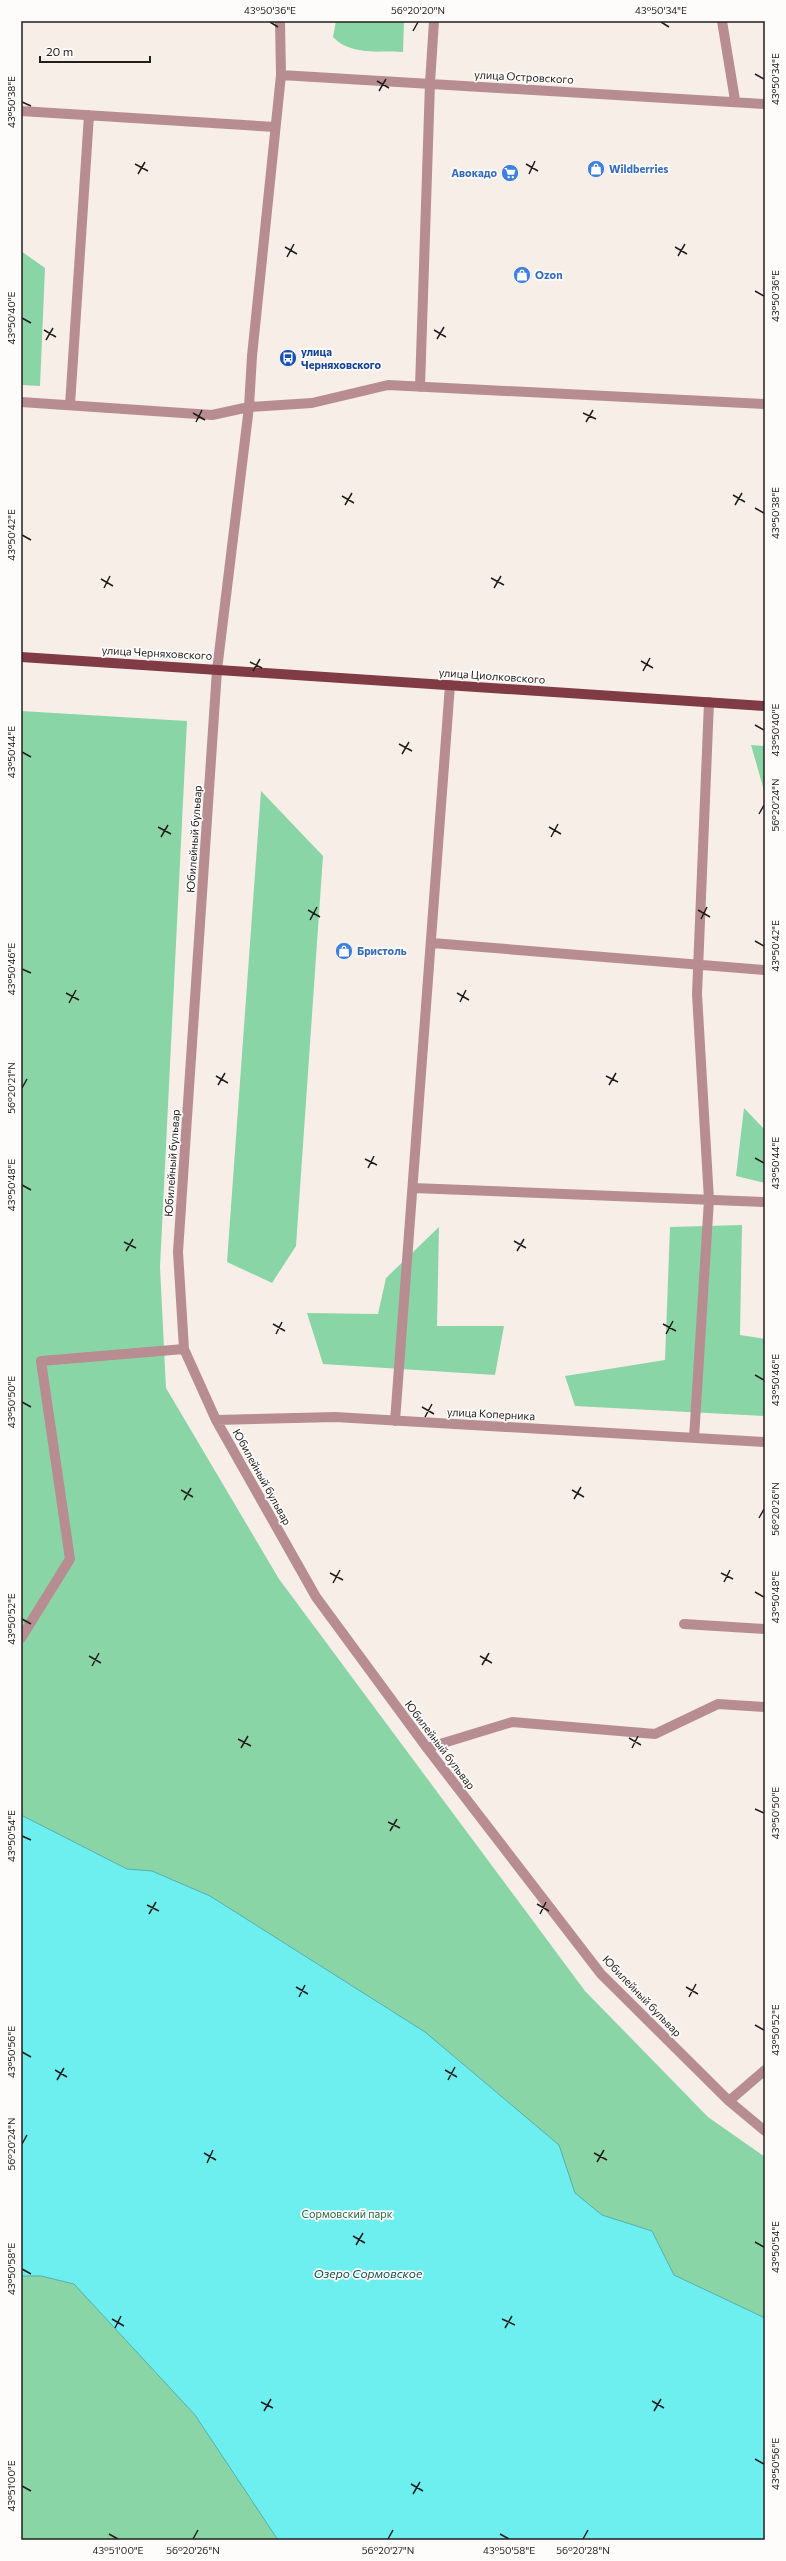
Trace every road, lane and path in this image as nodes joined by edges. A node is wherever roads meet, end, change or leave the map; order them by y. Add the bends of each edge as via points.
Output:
1 (280, 21) edge
2 (434, 21) edge
3 (722, 21) edge
4 (281, 75) junction
5 (430, 83) junction
6 (735, 100) junction
7 (765, 104) edge
8 (21, 112) edge
9 (89, 115) junction
10 (275, 127) junction
11 (420, 387) junction
12 (21, 402) edge
13 (765, 404) edge
14 (70, 405) junction
15 (249, 407) junction
16 (21, 657) edge
17 (217, 670) junction
18 (450, 685) junction
19 (709, 702) junction
20 (765, 706) edge
21 (432, 943) junction
22 (698, 965) junction
23 (765, 970) edge
24 (413, 1188) junction
25 (709, 1200) junction
26 (765, 1202) edge
27 (184, 1349) junction
28 (216, 1420) junction
29 (395, 1420) junction
30 (694, 1438) junction
31 (765, 1442) edge
32 (684, 1624) dead end
33 (765, 1629) edge
34 (21, 1638) edge
35 (765, 1706) edge
36 (427, 1748) junction
37 (765, 2070) edge
38 (729, 2101) junction
39 (765, 2131) edge

1 - 4 street, улица Черняховского
2 - 5 street
3 - 6 street
4 - 5 street, улица Островского
4 - 10 street, улица Черняховского
5 - 6 street, улица Островского
5 - 11 street
6 - 7 street, улица Островского
8 - 9 street
9 - 10 street
9 - 14 street
10 - 15 street, улица Черняховского
11 - 13 street
11 - 15 street via 388,385 312,403
12 - 14 street
14 - 15 street via 212,415
15 - 17 street, улица Черняховского
16 - 17 main road, улица Черняховского
17 - 18 main road, улица Циолковского
17 - 27 street, Юбилейный бульвар via 178,1252
18 - 19 main road, улица Циолковского
18 - 21 street
19 - 20 main road, улица Циолковского
19 - 22 street
21 - 22 street
21 - 24 street
22 - 23 street
22 - 25 street via 697,994
24 - 25 street
24 - 29 street
25 - 26 street
25 - 30 street
27 - 28 street, Юбилейный бульвар
27 - 34 street via 41,1361 70,1559
28 - 29 street, улица Коперника via 335,1417
28 - 36 street, Юбилейный бульвар via 316,1597
29 - 30 street, улица Коперника
30 - 31 street, улица Коперника
32 - 33 street
35 - 36 street via 718,1704 655,1734 512,1722
36 - 38 street, Юбилейный бульвар via 601,1974
37 - 38 street
38 - 39 street, Юбилейный бульвар

